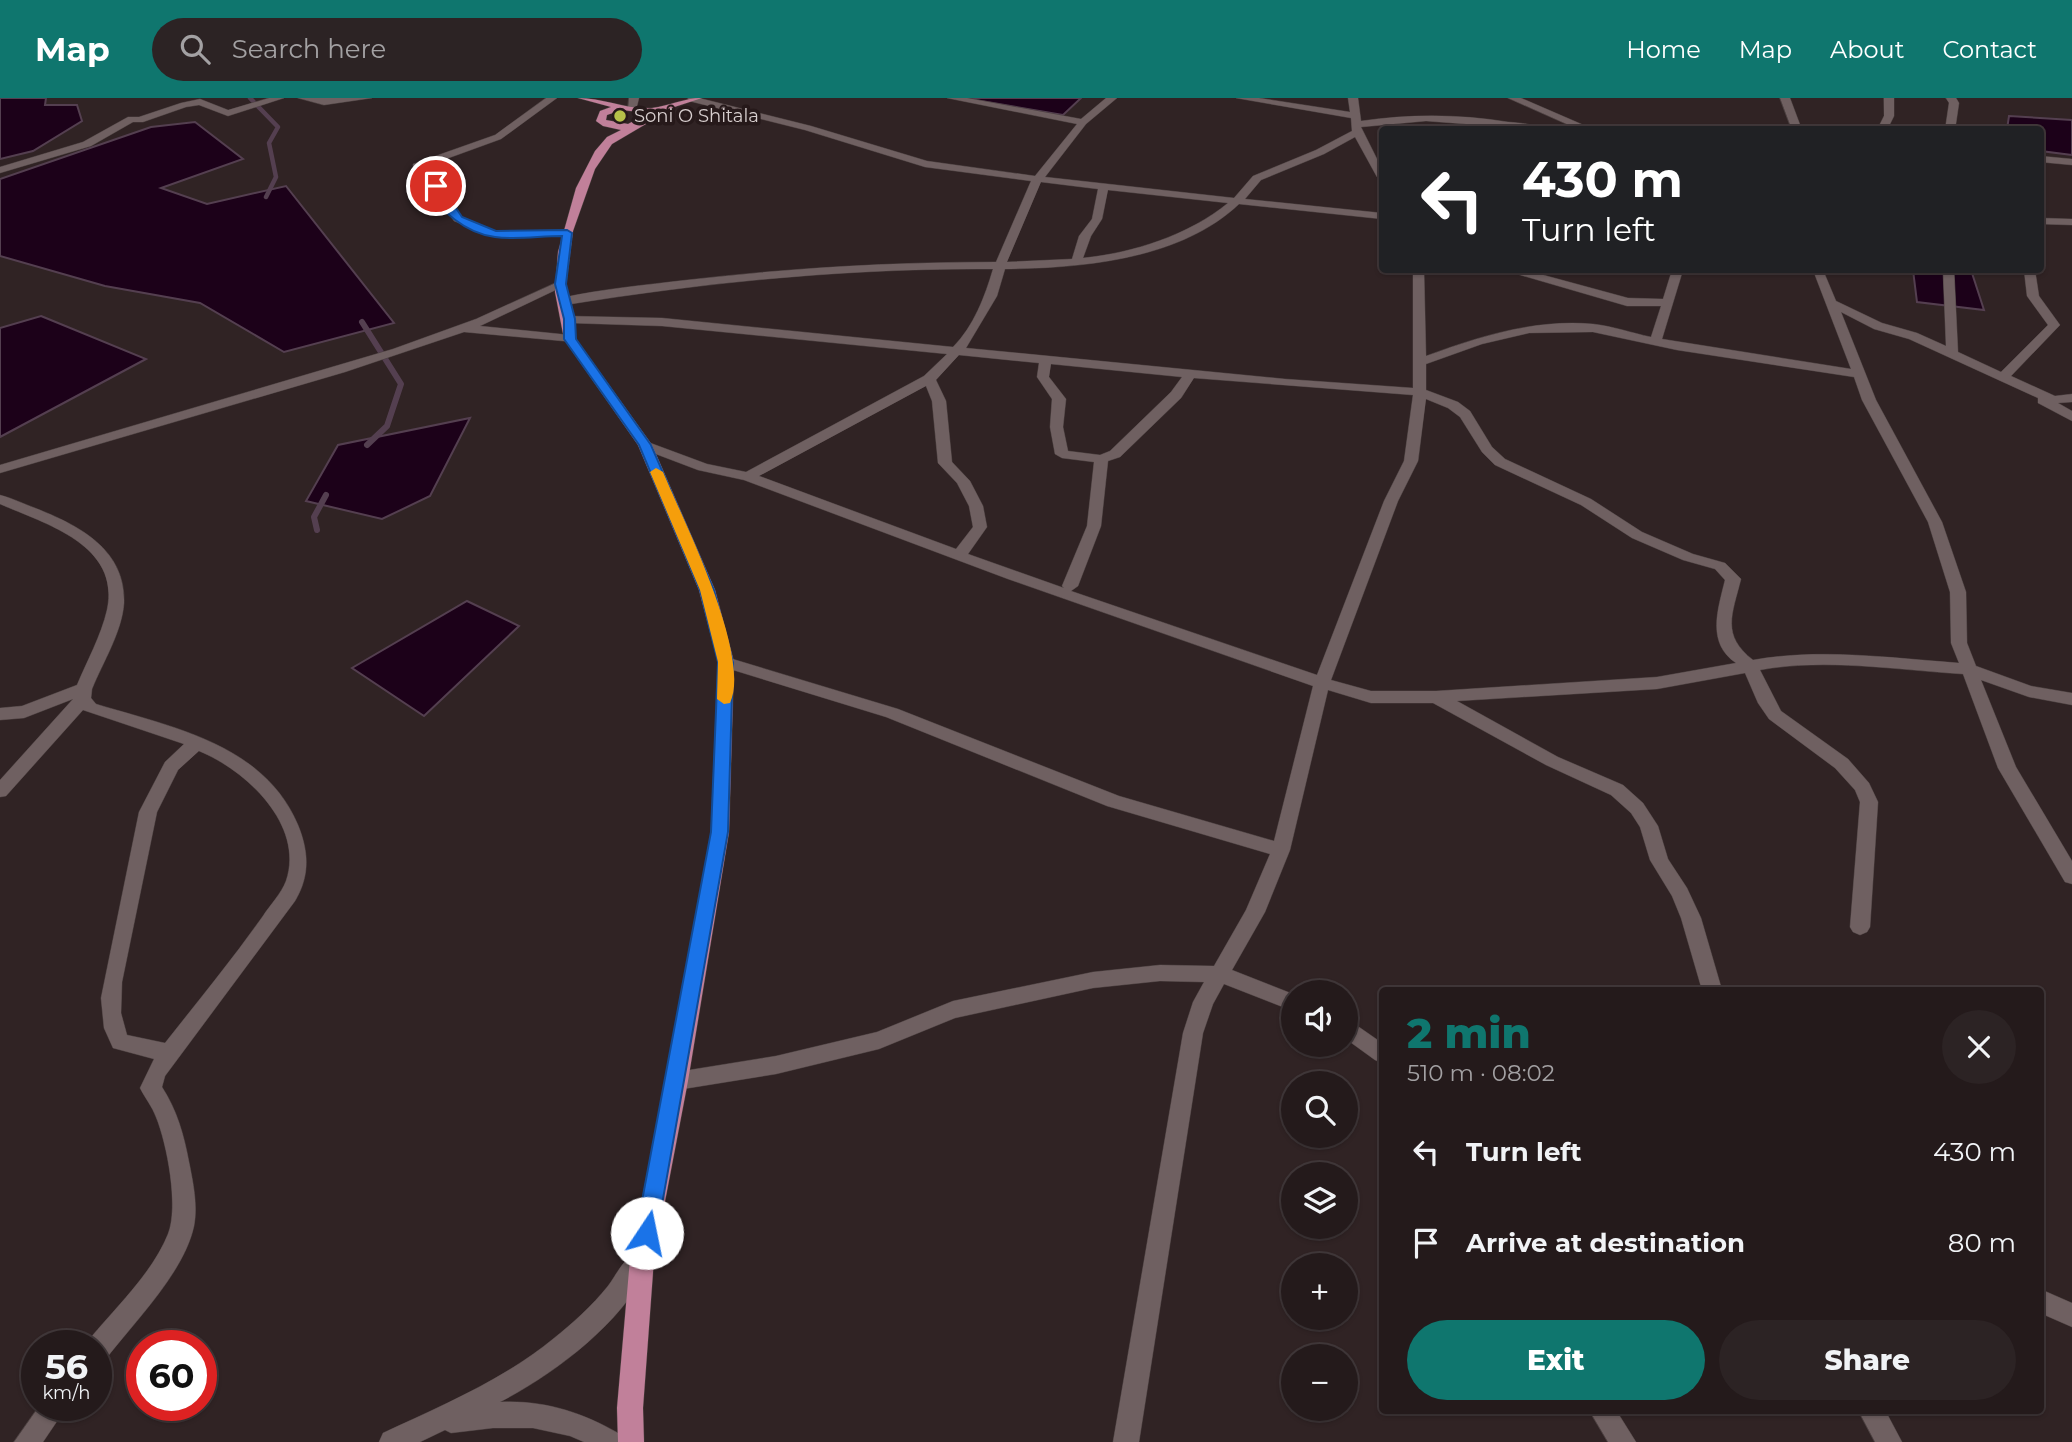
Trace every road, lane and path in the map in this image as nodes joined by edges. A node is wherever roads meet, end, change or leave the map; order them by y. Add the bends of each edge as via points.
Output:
1 (279, 98) edge
2 (303, 98) edge
3 (367, 98) edge
4 (552, 98) edge
5 (583, 98) edge
6 (952, 98) edge
7 (1112, 98) edge
8 (1241, 98) edge
9 (1353, 98) edge
10 (1785, 98) edge
11 (1889, 98) edge
12 (1951, 98) edge
13 (695, 99) edge
14 (1519, 99) edge
15 (634, 103) edge
16 (621, 107) junction
17 (651, 111) junction
18 (1083, 122) junction
19 (1356, 124) junction
20 (636, 125) junction
21 (1521, 126) edge
22 (1581, 126) edge
23 (1796, 126) edge
24 (1884, 126) edge
25 (1951, 126) edge
26 (604, 127) junction
27 (2044, 159) edge
28 (2072, 162) edge
29 (0, 170) edge
30 (1379, 171) edge
31 (1036, 181) junction
32 (1103, 188) junction
33 (1237, 201) junction
34 (1379, 216) edge
35 (2044, 221) edge
36 (2072, 222) edge
37 (567, 233) junction
38 (1076, 263) junction
39 (1000, 265) junction
40 (1418, 273) edge
41 (1525, 273) edge
42 (1677, 273) edge
43 (1819, 273) edge
44 (1949, 273) edge
45 (2030, 273) edge
46 (565, 301) junction
47 (1829, 302) junction
48 (1667, 303) junction
49 (455, 331) junction
50 (570, 339) junction
51 (1656, 340) junction
52 (954, 352) junction
53 (1952, 353) junction
54 (1046, 358) junction
55 (1420, 362) junction
56 (1857, 373) junction
57 (1190, 374) junction
58 (2004, 377) junction
59 (929, 379) junction
60 (1420, 392) junction
61 (2072, 398) edge
62 (2053, 400) junction
63 (2072, 417) edge
64 (645, 445) junction
65 (1101, 459) junction
66 (0, 469) edge
67 (748, 477) junction
68 (0, 499) edge
69 (960, 554) junction
70 (1070, 586) dead end
71 (726, 662) junction
72 (1750, 666) junction
73 (1967, 669) junction
74 (1322, 684) junction
75 (84, 694) junction
76 (1436, 697) junction
77 (2072, 699) edge
78 (0, 714) edge
79 (197, 743) junction
80 (0, 791) edge
81 (1281, 850) junction
82 (2072, 877) edge
83 (1860, 926) dead end
84 (1221, 974) junction
85 (1711, 987) edge
86 (1281, 998) edge
87 (1358, 1036) edge
88 (1379, 1052) edge
89 (169, 1053) junction
90 (677, 1081) junction
91 (642, 1259) junction
92 (2044, 1303) edge
93 (2072, 1315) edge
94 (112, 1331) edge
95 (1604, 1414) edge
96 (1872, 1414) edge
97 (43, 1421) edge
98 (433, 1422) junction
99 (27, 1442) edge
100 (392, 1442) edge
101 (609, 1442) edge
102 (631, 1442) edge
103 (1126, 1442) edge
104 (1623, 1442) edge
105 (1889, 1442) edge

1 - 29 street via 228,113 192,103 141,120 131,119 87,144
2 - 3 street via 324,102
4 - 37 street via 498,137 417,166 458,219 495,234
5 - 16 main road
5 - 26 main road
6 - 18 street
7 - 18 street
8 - 19 street
9 - 19 street
10 - 23 street
11 - 24 street
12 - 25 street
13 - 17 main road
13 - 31 street via 885,149 925,164
14 - 22 street
15 - 16 main road
15 - 17 main road
16 - 26 main road
17 - 20 main road via 649,119
18 - 31 street
19 - 21 street via 1391,118 1455,117
19 - 30 street
19 - 33 street via 1320,152 1257,178
20 - 26 main road
20 - 26 main road
26 - 37 main road
27 - 28 street
31 - 32 street
31 - 39 street
32 - 33 street
32 - 38 street via 1097,219
33 - 34 street
33 - 38 street via 1207,223 1157,246 1113,259
35 - 36 street
37 - 46 main road
38 - 39 street
39 - 46 street via 821,271 648,287
39 - 52 street via 979,323
40 - 55 street
41 - 48 street via 1627,302
42 - 48 street
43 - 47 street
44 - 53 street
45 - 58 street via 2033,296 2054,325
46 - 49 street
46 - 50 main road
46 - 52 street via 662,322
47 - 53 street
47 - 56 street
48 - 51 street
49 - 50 street via 489,329
49 - 66 street via 330,374
50 - 64 main road
51 - 55 street via 1593,328 1529,329
51 - 56 street
52 - 54 street
52 - 59 street
53 - 58 street
54 - 57 street
54 - 65 street via 1043,377 1059,399 1054,426 1062,454
55 - 60 street
56 - 73 street via 1935,522 1958,592 1959,643
57 - 60 street
57 - 65 street via 1176,395 1115,454
58 - 62 street
59 - 67 street
59 - 69 street via 939,401 945,463 963,481 976,506 980,527
60 - 72 street via 1465,414 1500,461 1586,502 1637,535 1728,571 1733,579 1727,594 1725,638 1732,653
60 - 74 street via 1411,461 1391,501
61 - 62 street
62 - 63 street via 2043,400
64 - 67 street via 703,467
64 - 71 main road via 707,590
65 - 70 street via 1094,526
67 - 69 street
68 - 75 street via 59,522 98,549 109,564 116,603
69 - 74 street
71 - 81 street via 892,713 1113,801
71 - 90 main road via 720,832
72 - 73 street via 1836,660
72 - 76 street via 1657,683
72 - 83 street via 1764,704 1774,715 1849,770 1863,786 1869,802
73 - 77 street via 2029,691
73 - 82 street via 2007,768
74 - 76 street via 1371,697
74 - 81 street
75 - 78 street via 24,712
75 - 79 street via 90,708
75 - 80 street
76 - 85 street via 1552,761 1617,790 1637,808 1691,918
79 - 89 street via 171,766 148,811 112,982 110,1006 120,1042
79 - 89 street via 253,774 288,816 299,861 295,884 248,955
81 - 84 street via 1255,912
84 - 86 street
84 - 90 street via 1160,973 1093,980 953,1010 853,1047
84 - 103 street via 1202,1002 1193,1033
87 - 88 street
89 - 94 street via 151,1088 170,1121 176,1147 182,1228 163,1268
90 - 91 main road
91 - 98 street via 618,1298 533,1372
91 - 102 main road
92 - 93 street
95 - 104 street
96 - 105 street
97 - 99 street
98 - 100 street
98 - 101 street via 500,1413 540,1414 579,1426

